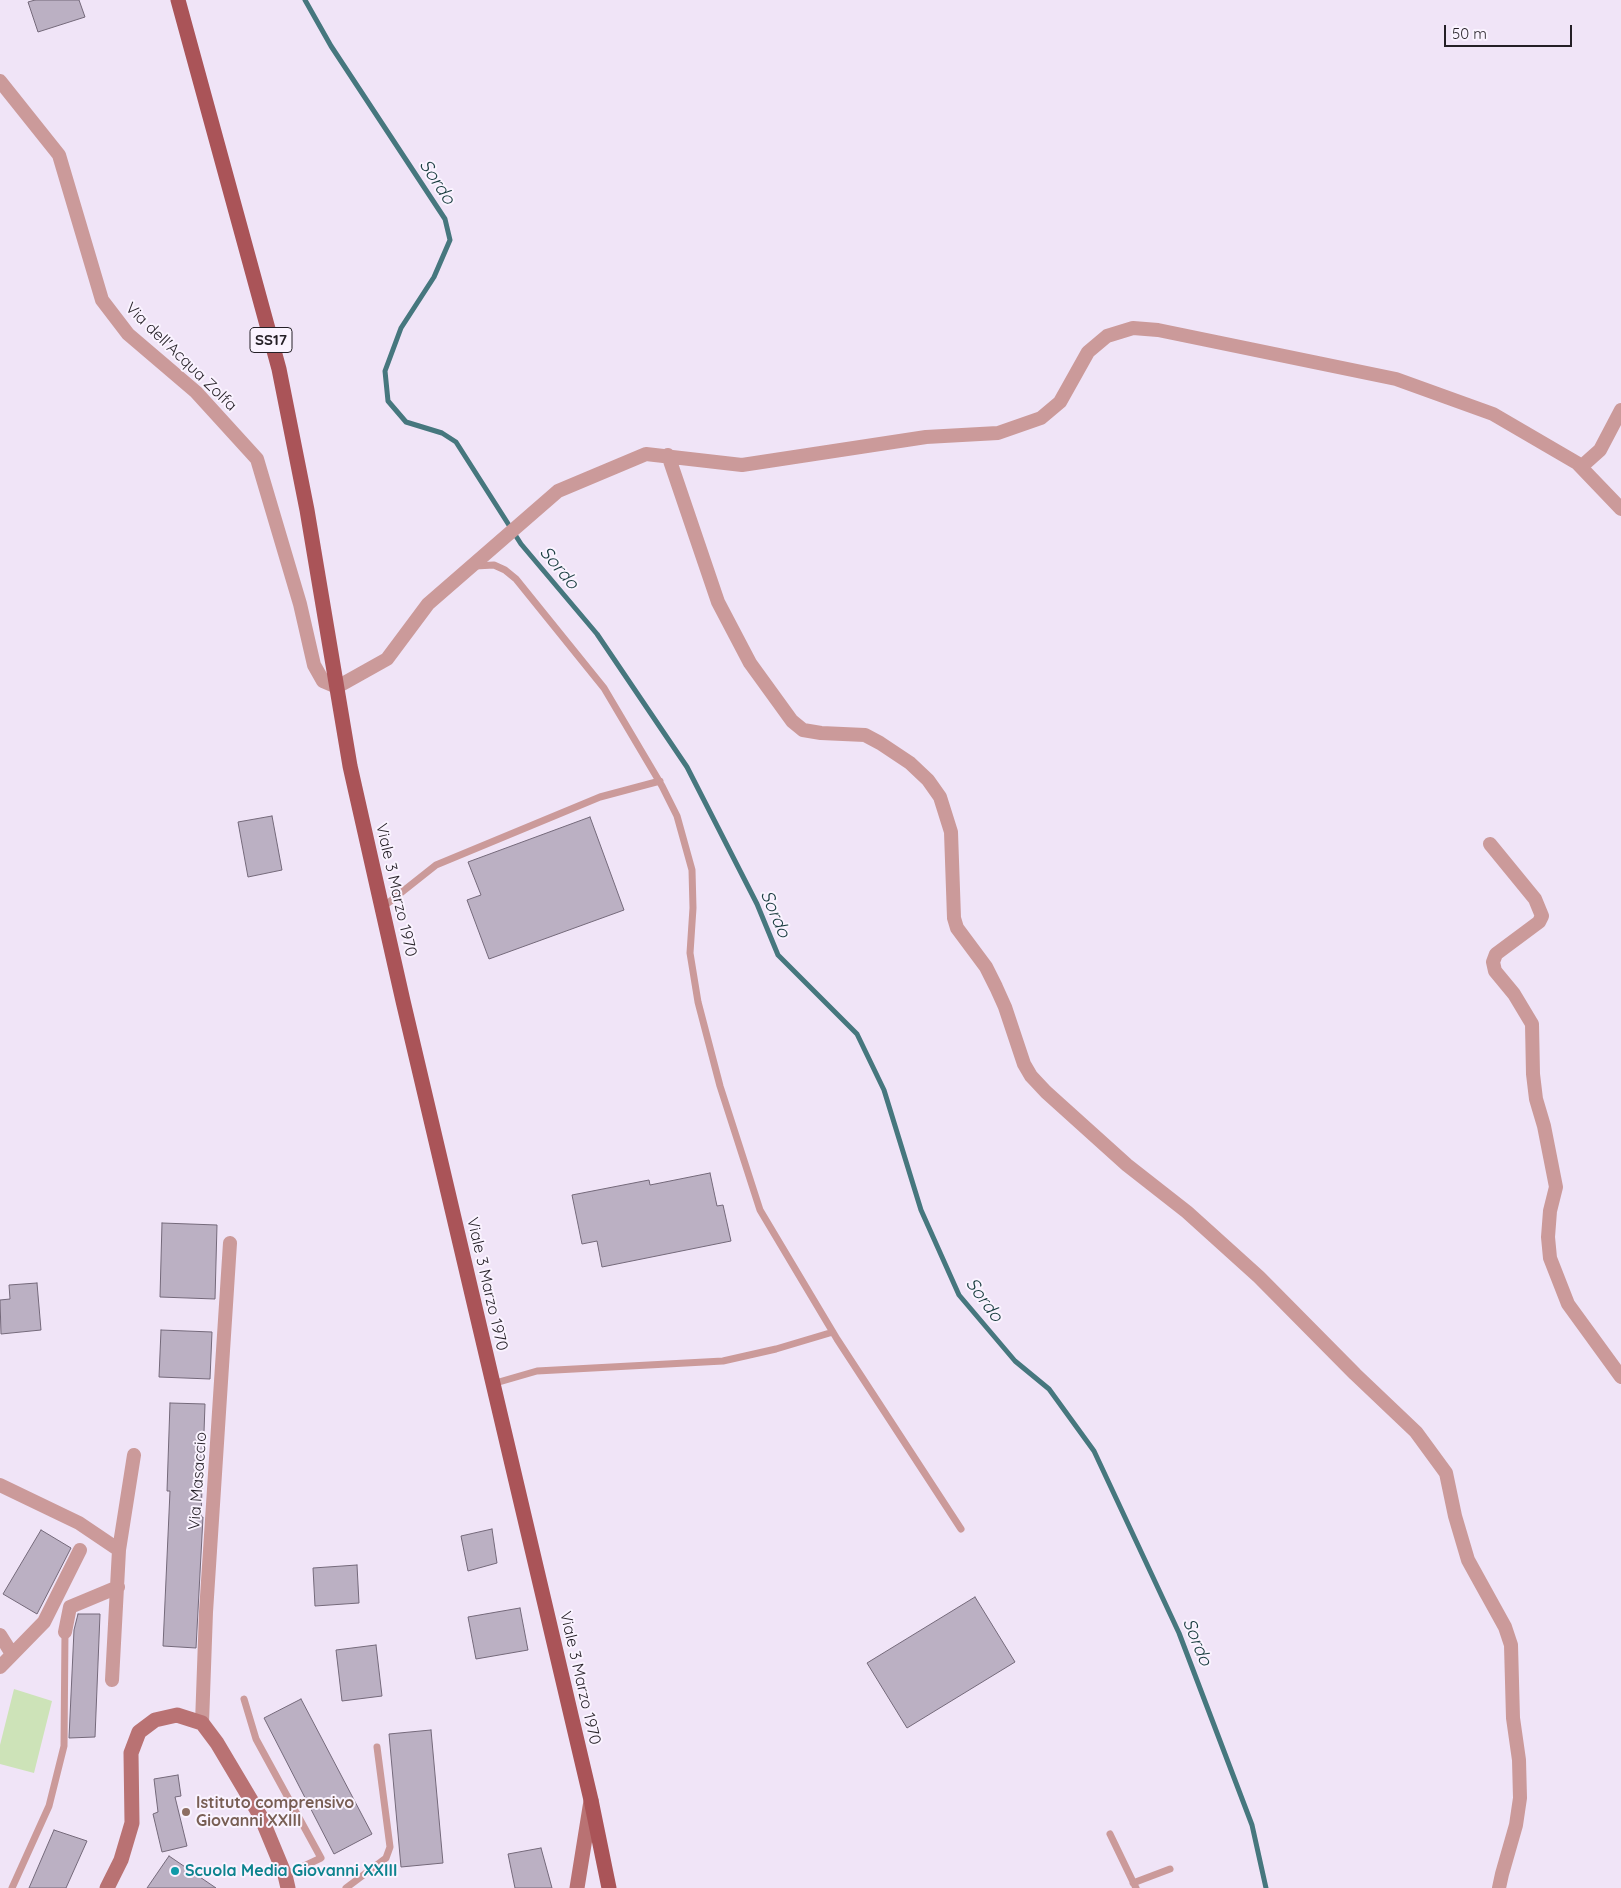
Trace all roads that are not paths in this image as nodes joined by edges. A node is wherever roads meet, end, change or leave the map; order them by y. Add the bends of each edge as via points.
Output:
1 (178, 0) edge
2 (0, 81) edge
3 (1621, 410) edge
4 (668, 455) junction
5 (1581, 468) junction
6 (1621, 509) edge
7 (469, 567) junction
8 (337, 687) junction
9 (660, 781) junction
10 (1490, 844) dead end
11 (382, 907) junction
12 (230, 1243) dead end
13 (833, 1332) junction
14 (1621, 1377) edge
15 (492, 1384) junction
16 (134, 1455) dead end
17 (0, 1485) edge
18 (961, 1529) dead end
19 (80, 1550) dead end
20 (120, 1550) junction
21 (118, 1587) junction
22 (65, 1632) joint
23 (0, 1635) edge
24 (12, 1654) junction
25 (0, 1667) edge
26 (112, 1680) dead end
27 (244, 1699) dead end
28 (202, 1723) junction
29 (377, 1747) dead end
30 (591, 1800) junction
31 (1110, 1834) dead end
32 (1170, 1868) dead end
33 (286, 1882) edge
34 (1135, 1886) edge
35 (12, 1888) edge
36 (107, 1888) edge
37 (346, 1888) edge
38 (577, 1888) edge
39 (608, 1888) edge
40 (1499, 1888) edge

1 - 8 main road, SS17 via 280,369
2 - 8 street, Via dell'Acqua Zolfa via 59,155 102,300 128,334 196,392 257,459 300,604 314,665 323,681
3 - 5 street via 1600,450
4 - 5 street via 742,465 926,437 998,433 1040,418 1060,402 1088,352 1106,336 1133,328 1158,330 1396,379 1493,414
4 - 7 street via 646,454 558,491
4 - 40 street via 718,602 750,664 792,721 803,730 865,735 910,763 940,797 951,832 957,928 996,987 1031,1076 1127,1165 1187,1212 1259,1276 1416,1432 1446,1473 1468,1560 1505,1627 1511,1645 1520,1798
5 - 6 street
7 - 8 street via 428,604 386,659
7 - 9 lane via 494,565 516,579 604,688
8 - 11 main road, Viale 3 Marzo 1970 via 350,766
9 - 11 lane via 600,797 436,865
9 - 13 lane via 677,816 692,870 690,953 698,1002 720,1086 760,1210
10 - 14 street via 1535,899 1542,916 1496,954 1493,962 1495,971 1532,1024 1536,1099 1556,1187 1550,1211 1550,1258 1568,1304
11 - 15 main road, Viale 3 Marzo 1970
12 - 28 street, Via Masaccio
13 - 15 lane via 723,1361 538,1371
13 - 18 lane
15 - 30 main road, Viale 3 Marzo 1970
16 - 20 street
17 - 20 street via 79,1523
19 - 24 street via 44,1622
20 - 21 street
21 - 22 street via 70,1607
21 - 26 street
22 - 35 lane via 64,1746 49,1806
23 - 24 street
24 - 25 street
27 - 33 lane via 256,1739 320,1858
28 - 33 street via 218,1743 262,1817
28 - 36 street via 177,1715 155,1720 138,1732 131,1753 132,1822 121,1860
29 - 37 lane via 390,1846 386,1858
30 - 38 street
30 - 39 main road, Viale 3 Marzo 1970
31 - 34 lane
32 - 34 lane

